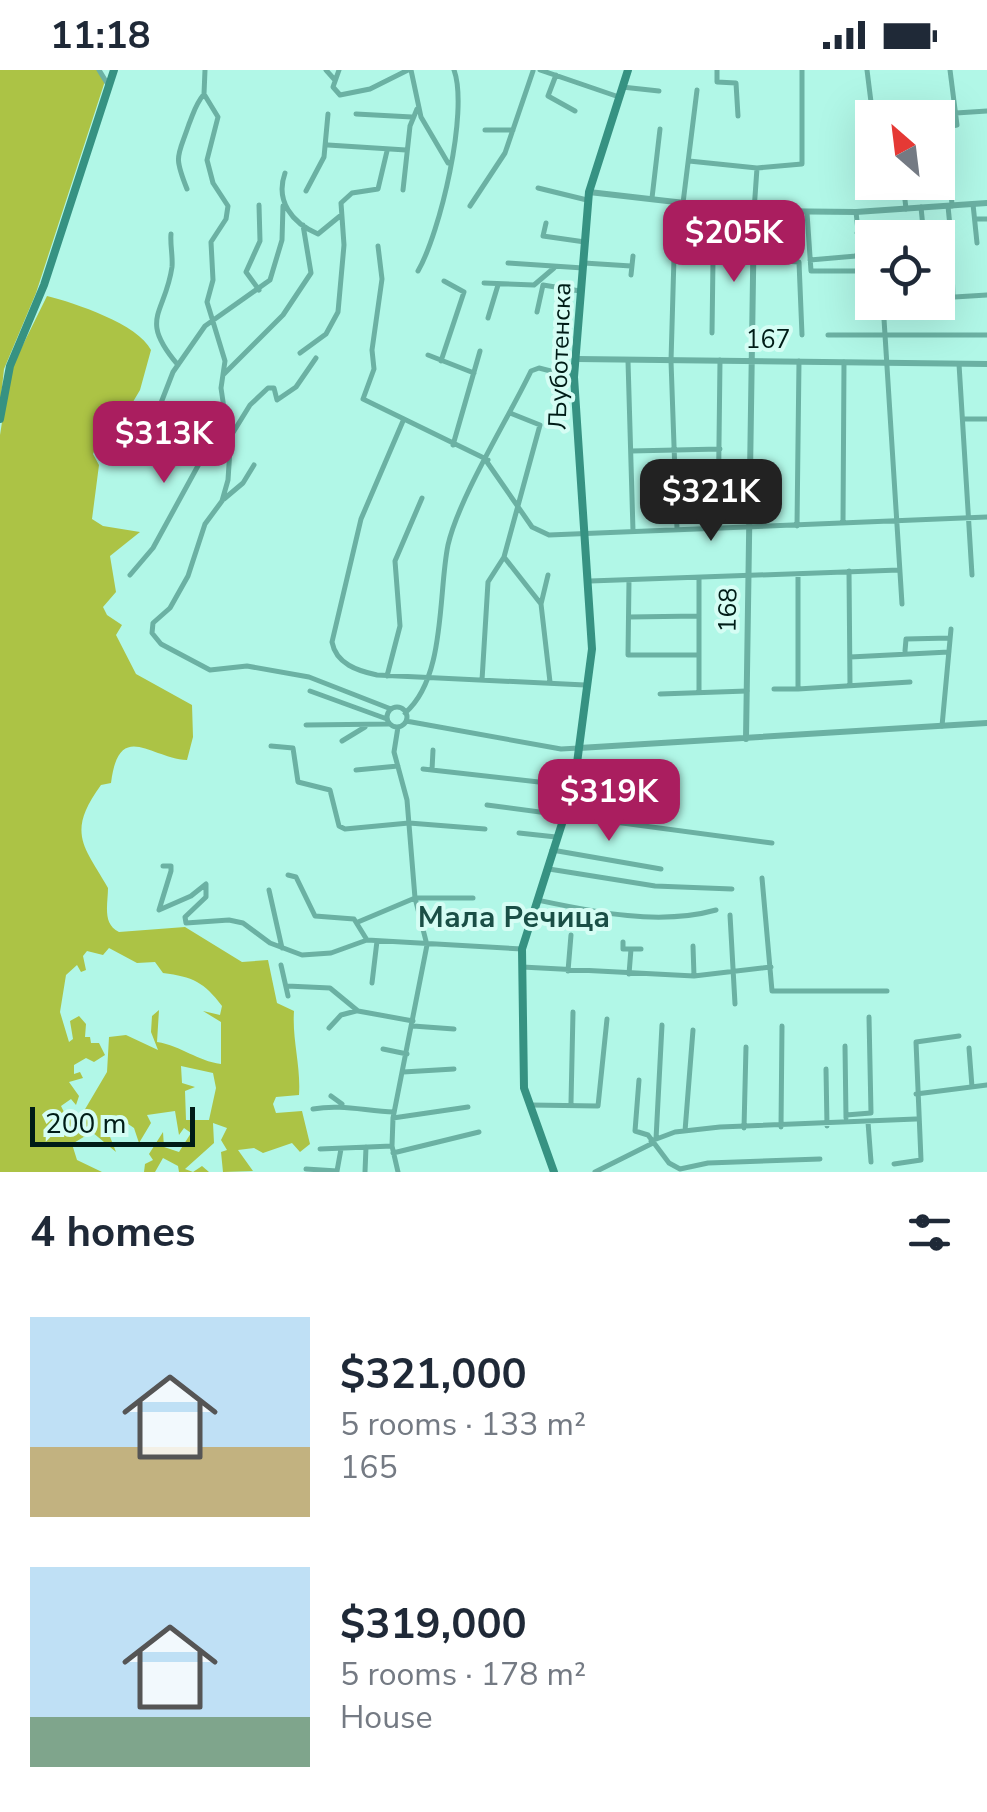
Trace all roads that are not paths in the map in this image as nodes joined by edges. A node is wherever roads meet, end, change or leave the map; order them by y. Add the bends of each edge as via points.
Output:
1 (99, 70) edge
2 (114, 70) edge
3 (204, 70) edge
4 (326, 70) edge
5 (339, 70) edge
6 (410, 70) edge
7 (454, 70) edge
8 (535, 70) edge
9 (628, 70) edge
10 (717, 70) edge
11 (802, 70) edge
12 (867, 70) edge
13 (950, 70) edge
14 (556, 75) junction
15 (334, 79) junction
16 (107, 83) junction
17 (697, 90) dead end
18 (659, 91) dead end
19 (621, 92) junction
20 (204, 94) junction
21 (870, 100) edge
22 (418, 106) junction
23 (575, 110) dead end
24 (987, 111) edge
25 (328, 114) dead end
26 (356, 114) dead end
27 (956, 114) junction
28 (412, 116) junction
29 (738, 116) dead end
30 (955, 127) edge
31 (660, 129) dead end
32 (485, 130) dead end
33 (514, 130) junction
34 (328, 145) junction
35 (387, 150) junction
36 (406, 150) junction
37 (689, 161) junction
38 (448, 163) junction
39 (757, 168) junction
40 (285, 172) dead end
41 (538, 188) dead end
42 (188, 189) dead end
43 (306, 190) dead end
44 (403, 190) dead end
45 (588, 196) junction
46 (652, 198) junction
47 (905, 200) edge
48 (950, 200) edge
49 (682, 203) junction
50 (987, 203) edge
51 (973, 204) junction
52 (259, 205) dead end
53 (283, 206) junction
54 (470, 206) dead end
55 (950, 206) junction
56 (921, 207) junction
57 (906, 209) junction
58 (754, 212) junction
59 (856, 212) junction
60 (807, 213) junction
61 (340, 216) junction
62 (975, 218) junction
63 (987, 218) edge
64 (856, 220) edge
65 (922, 220) edge
66 (950, 220) edge
67 (546, 223) dead end
68 (304, 226) junction
69 (171, 234) dead end
70 (585, 242) junction
71 (977, 244) dead end
72 (378, 246) dead end
73 (633, 256) dead end
74 (855, 256) edge
75 (753, 259) junction
76 (810, 260) junction
77 (508, 262) dead end
78 (584, 265) junction
79 (631, 266) junction
80 (554, 268) junction
81 (418, 271) dead end
82 (855, 272) edge
83 (631, 275) dead end
84 (444, 281) dead end
85 (484, 283) dead end
86 (498, 285) junction
87 (259, 290) junction
88 (583, 292) junction
89 (987, 295) edge
90 (955, 298) edge
91 (536, 312) dead end
92 (488, 318) dead end
93 (884, 320) edge
94 (210, 321) junction
95 (712, 334) dead end
96 (802, 335) dead end
97 (828, 335) dead end
98 (987, 335) edge
99 (885, 336) junction
100 (480, 352) dead end
101 (300, 354) dead end
102 (428, 355) dead end
103 (316, 358) dead end
104 (441, 360) junction
105 (576, 360) junction
106 (720, 360) junction
107 (752, 360) junction
108 (799, 360) junction
109 (628, 361) junction
110 (671, 361) junction
111 (844, 362) junction
112 (886, 363) junction
113 (959, 364) junction
114 (987, 364) edge
115 (178, 365) junction
116 (474, 372) junction
117 (222, 377) junction
118 (574, 377) junction
119 (510, 413) junction
120 (963, 419) junction
121 (987, 419) edge
122 (0, 420) edge
123 (403, 421) junction
124 (229, 439) junction
125 (452, 445) junction
126 (720, 449) junction
127 (674, 450) junction
128 (631, 451) junction
129 (128, 455) dead end
130 (487, 461) junction
131 (254, 466) dead end
132 (422, 498) dead end
133 (222, 500) junction
134 (516, 505) junction
135 (987, 516) edge
136 (970, 517) junction
137 (896, 521) junction
138 (843, 523) junction
139 (718, 526) junction
140 (749, 526) junction
141 (797, 526) junction
142 (677, 529) junction
143 (632, 532) junction
144 (585, 535) junction
145 (504, 557) junction
146 (899, 570) junction
147 (849, 572) junction
148 (798, 574) junction
149 (548, 575) dead end
150 (972, 575) dead end
151 (130, 576) dead end
152 (748, 576) junction
153 (698, 578) junction
154 (629, 580) junction
155 (590, 582) junction
156 (541, 604) junction
157 (902, 604) dead end
158 (629, 616) junction
159 (698, 616) junction
160 (951, 629) dead end
161 (950, 638) junction
162 (905, 651) junction
163 (949, 652) junction
164 (698, 655) junction
165 (850, 657) junction
166 (387, 676) junction
167 (426, 677) junction
168 (482, 680) junction
169 (550, 682) junction
170 (910, 682) dead end
171 (584, 685) junction
172 (850, 686) junction
173 (798, 688) junction
174 (774, 689) dead end
175 (310, 691) dead end
176 (746, 691) junction
177 (699, 692) junction
178 (660, 694) dead end
179 (392, 708) junction
180 (406, 713) junction
181 (406, 721) junction
182 (388, 722) junction
183 (987, 723) edge
184 (306, 724) dead end
185 (368, 726) junction
186 (942, 726) junction
187 (398, 727) junction
188 (746, 740) junction
189 (342, 741) dead end
190 (270, 746) dead end
191 (579, 748) junction
192 (434, 750) dead end
193 (398, 766) junction
194 (423, 769) dead end
195 (356, 770) dead end
196 (432, 770) junction
197 (574, 786) junction
198 (487, 804) dead end
199 (565, 812) junction
200 (409, 823) junction
201 (485, 829) dead end
202 (520, 833) dead end
203 (556, 837) junction
204 (772, 843) dead end
205 (552, 850) junction
206 (163, 866) dead end
207 (546, 868) junction
208 (661, 869) dead end
209 (288, 875) dead end
210 (762, 878) dead end
211 (269, 890) dead end
212 (732, 890) dead end
213 (416, 898) junction
214 (474, 898) dead end
215 (536, 900) junction
216 (716, 910) dead end
217 (730, 914) dead end
218 (358, 922) junction
219 (572, 935) dead end
220 (367, 940) junction
221 (377, 941) junction
222 (622, 942) dead end
223 (427, 945) junction
224 (693, 946) dead end
225 (282, 948) junction
226 (522, 948) junction
227 (631, 949) junction
228 (641, 949) dead end
229 (280, 966) dead end
230 (522, 967) junction
231 (771, 967) junction
232 (568, 971) junction
233 (734, 972) junction
234 (629, 974) junction
235 (694, 976) junction
236 (372, 983) dead end
237 (287, 986) junction
238 (887, 990) dead end
239 (288, 996) dead end
240 (735, 1004) dead end
241 (358, 1010) junction
242 (574, 1012) dead end
243 (869, 1018) dead end
244 (606, 1019) dead end
245 (413, 1023) junction
246 (662, 1025) dead end
247 (782, 1026) dead end
248 (328, 1028) dead end
249 (454, 1029) dead end
250 (693, 1030) dead end
251 (960, 1036) dead end
252 (845, 1046) dead end
253 (746, 1047) dead end
254 (969, 1048) dead end
255 (383, 1050) dead end
256 (407, 1054) junction
257 (454, 1069) dead end
258 (826, 1069) dead end
259 (403, 1072) junction
260 (638, 1080) dead end
261 (987, 1085) edge
262 (972, 1087) junction
263 (916, 1094) junction
264 (331, 1096) dead end
265 (571, 1103) junction
266 (342, 1104) junction
267 (528, 1105) junction
268 (468, 1107) dead end
269 (313, 1109) dead end
270 (394, 1115) junction
271 (846, 1115) junction
272 (916, 1119) junction
273 (868, 1122) junction
274 (847, 1124) junction
275 (827, 1126) junction
276 (781, 1127) junction
277 (744, 1128) junction
278 (686, 1131) junction
279 (479, 1132) dead end
280 (654, 1141) junction
281 (366, 1148) junction
282 (320, 1149) dead end
283 (341, 1149) junction
284 (393, 1149) junction
285 (820, 1159) dead end
286 (871, 1162) dead end
287 (894, 1164) dead end
288 (306, 1170) edge
289 (337, 1171) edge
290 (685, 1171) edge
291 (365, 1172) edge
292 (398, 1172) edge
293 (554, 1172) edge
294 (595, 1172) edge

1 - 16 street
2 - 16 main road
3 - 20 street
4 - 15 street
5 - 15 street
6 - 15 street via 340,94
6 - 22 street
7 - 38 street via 462,98
8 - 14 street
8 - 33 street
9 - 19 main road, Љуботенска
10 - 29 street via 717,82 736,83
11 - 39 street via 802,164
12 - 21 street
13 - 27 street
14 - 19 street
14 - 23 street via 548,96
16 - 122 main road via 44,285 10,366
17 - 37 street
18 - 19 street
19 - 45 main road, Љуботенска
20 - 42 street via 178,147
20 - 94 street via 218,117 207,160 228,206 212,242
22 - 28 street
22 - 38 street
24 - 27 street
25 - 34 street
26 - 28 street
27 - 30 street
28 - 36 street
31 - 46 street
32 - 33 street
33 - 54 street
34 - 35 street
34 - 43 street
35 - 36 street
35 - 61 street via 378,190 346,197
36 - 44 street
37 - 39 street
37 - 49 street
38 - 81 street
39 - 58 street
40 - 53 street
41 - 45 street
45 - 46 street
45 - 70 main road, Љуботенска
46 - 49 street
47 - 57 street
48 - 55 street
49 - 58 street
50 - 51 street
51 - 55 street
51 - 62 street
52 - 87 street via 260,241 246,272
53 - 68 street
53 - 87 street via 273,274
55 - 56 street
55 - 66 street
56 - 57 street
56 - 65 street
57 - 59 street
58 - 60 street
58 - 75 street, 168
59 - 60 street
59 - 64 street
60 - 76 street
61 - 68 street via 318,234
61 - 101 street via 338,312 326,334
62 - 63 street
62 - 71 street
67 - 70 street via 544,236
68 - 117 street via 311,273 283,316
69 - 115 street via 172,264 154,330
70 - 78 main road, Љуботенска
72 - 123 street via 382,279 374,369 363,397
73 - 79 street
74 - 76 street
75 - 96 street via 799,262
75 - 107 street, 168
76 - 82 street via 815,273
77 - 80 street
78 - 79 street
78 - 80 street
78 - 88 main road, Љуботенска
79 - 83 street
80 - 86 street via 538,284
84 - 104 street via 464,292
85 - 86 street
86 - 92 street
87 - 94 street
88 - 91 street via 543,285
88 - 105 main road, Љуботенска
89 - 90 street
93 - 99 street
94 - 115 street
94 - 117 street via 224,356
95 - 110 street via 713,260 674,257
97 - 99 street
98 - 99 street
99 - 112 street
100 - 116 street
102 - 104 street
103 - 124 street via 282,397 274,400 274,388 268,388
104 - 116 street
105 - 109 street, 167
105 - 118 main road, Љуботенска
106 - 107 street, 167
106 - 110 street, 167
106 - 126 street
107 - 108 street, 167
107 - 140 street, 168
108 - 111 street, 167
108 - 141 street
109 - 110 street, 167
109 - 128 street
110 - 127 street
111 - 112 street, 167
111 - 138 street
112 - 113 street, 167
112 - 137 street
113 - 114 street, 167
113 - 120 street
115 - 129 street via 156,418
116 - 125 street
117 - 124 street
118 - 119 street via 534,369
118 - 144 main road, Љуботенска
119 - 130 street
119 - 134 street via 540,425
120 - 121 street
120 - 136 street
123 - 125 street
123 - 166 street via 361,519 332,642 349,666
124 - 133 street
124 - 151 street via 212,442 153,548
125 - 130 street
126 - 127 street
126 - 139 street
127 - 128 street
127 - 142 street
128 - 143 street
130 - 134 street
130 - 167 street via 451,534
131 - 133 street
132 - 166 street via 395,561 400,626
133 - 179 street via 207,520 174,603 153,623 153,636 210,670 247,666 309,676
134 - 144 street via 538,531
134 - 145 street
135 - 136 street
136 - 137 street
136 - 150 street
137 - 138 street
137 - 146 street
138 - 141 street
139 - 140 street
139 - 142 street
140 - 141 street
140 - 152 street, 168
142 - 143 street
143 - 144 street
144 - 155 main road, Љуботенска
145 - 156 street
145 - 168 street via 486,590
146 - 147 street
146 - 157 street
147 - 148 street
147 - 165 street
148 - 152 street
148 - 173 street
149 - 156 street
152 - 153 street
152 - 176 street, 168
153 - 154 street
153 - 159 street
154 - 155 street
154 - 158 street
155 - 171 main road, Љуботенска via 592,649
156 - 169 street
158 - 159 street
158 - 164 street via 630,656
159 - 164 street
160 - 161 street
161 - 162 street via 906,639
161 - 163 street
162 - 163 street
162 - 165 street
163 - 186 street
164 - 177 street
165 - 172 street
166 - 167 street
167 - 168 street
167 - 180 street via 418,702
168 - 169 street
169 - 171 street
170 - 172 street
171 - 191 main road, Љуботенска
172 - 173 street
173 - 174 street
175 - 182 street
176 - 177 street
176 - 188 street, 168
177 - 178 street
179 - 180 street
179 - 182 street
180 - 181 street
181 - 187 street
181 - 191 street
182 - 185 street
182 - 187 street
183 - 186 street
184 - 185 street
185 - 189 street
186 - 188 street
187 - 193 street
188 - 191 street
190 - 200 street via 293,748 298,782 330,790 345,829
191 - 197 main road, Љуботенска
192 - 196 street
193 - 195 street
193 - 200 street
194 - 196 street
196 - 197 street
197 - 199 main road, Љуботенска
198 - 199 street
199 - 203 main road, Љуботенска
199 - 204 street
200 - 201 street
200 - 213 street
202 - 203 street
203 - 205 main road, Љуботенска
205 - 207 main road, Љуботенска
205 - 208 street
206 - 225 street via 171,871 159,910 206,884 206,897 186,923 242,923
207 - 212 street via 654,886
207 - 215 main road, Љуботенска
209 - 218 street via 296,877 315,916
210 - 231 street
211 - 225 street
213 - 214 street
213 - 218 street
213 - 223 street
215 - 216 street via 644,916 688,918
215 - 226 main road, Љуботенска
217 - 233 street
218 - 220 street
219 - 232 street
220 - 221 street
220 - 225 street via 314,955
221 - 223 street
221 - 236 street
222 - 227 street
223 - 226 street
223 - 245 street
224 - 235 street
226 - 230 main road, Љуботенска
227 - 228 street
227 - 234 street
229 - 237 street
230 - 232 street
230 - 267 main road, Љуботенска
231 - 233 street
231 - 238 street via 774,992
232 - 234 street
233 - 235 street
233 - 240 street
234 - 235 street
237 - 239 street
237 - 241 street via 330,988
241 - 245 street
241 - 248 street
242 - 265 street
243 - 271 street via 871,1113
244 - 265 street via 598,1106
245 - 249 street
245 - 256 street
246 - 280 street
247 - 276 street
250 - 278 street
251 - 263 street via 916,1042
252 - 271 street
253 - 277 street
254 - 262 street
255 - 256 street
256 - 259 street
257 - 259 street
258 - 275 street
259 - 270 street
260 - 280 street via 635,1131
261 - 262 street
262 - 263 street
263 - 272 street
264 - 266 street
265 - 267 street
266 - 269 street
266 - 270 street
267 - 293 main road, Љуботенска
268 - 270 street
270 - 284 street
271 - 274 street
272 - 273 street
272 - 287 street via 921,1160
273 - 274 street
273 - 286 street
274 - 275 street
275 - 276 street
276 - 277 street
277 - 278 street
278 - 280 street
279 - 284 street
280 - 290 street via 668,1163
280 - 294 street
281 - 283 street
281 - 284 street
281 - 291 street
282 - 283 street
283 - 289 street
284 - 292 street
285 - 290 street via 708,1163
288 - 289 street

